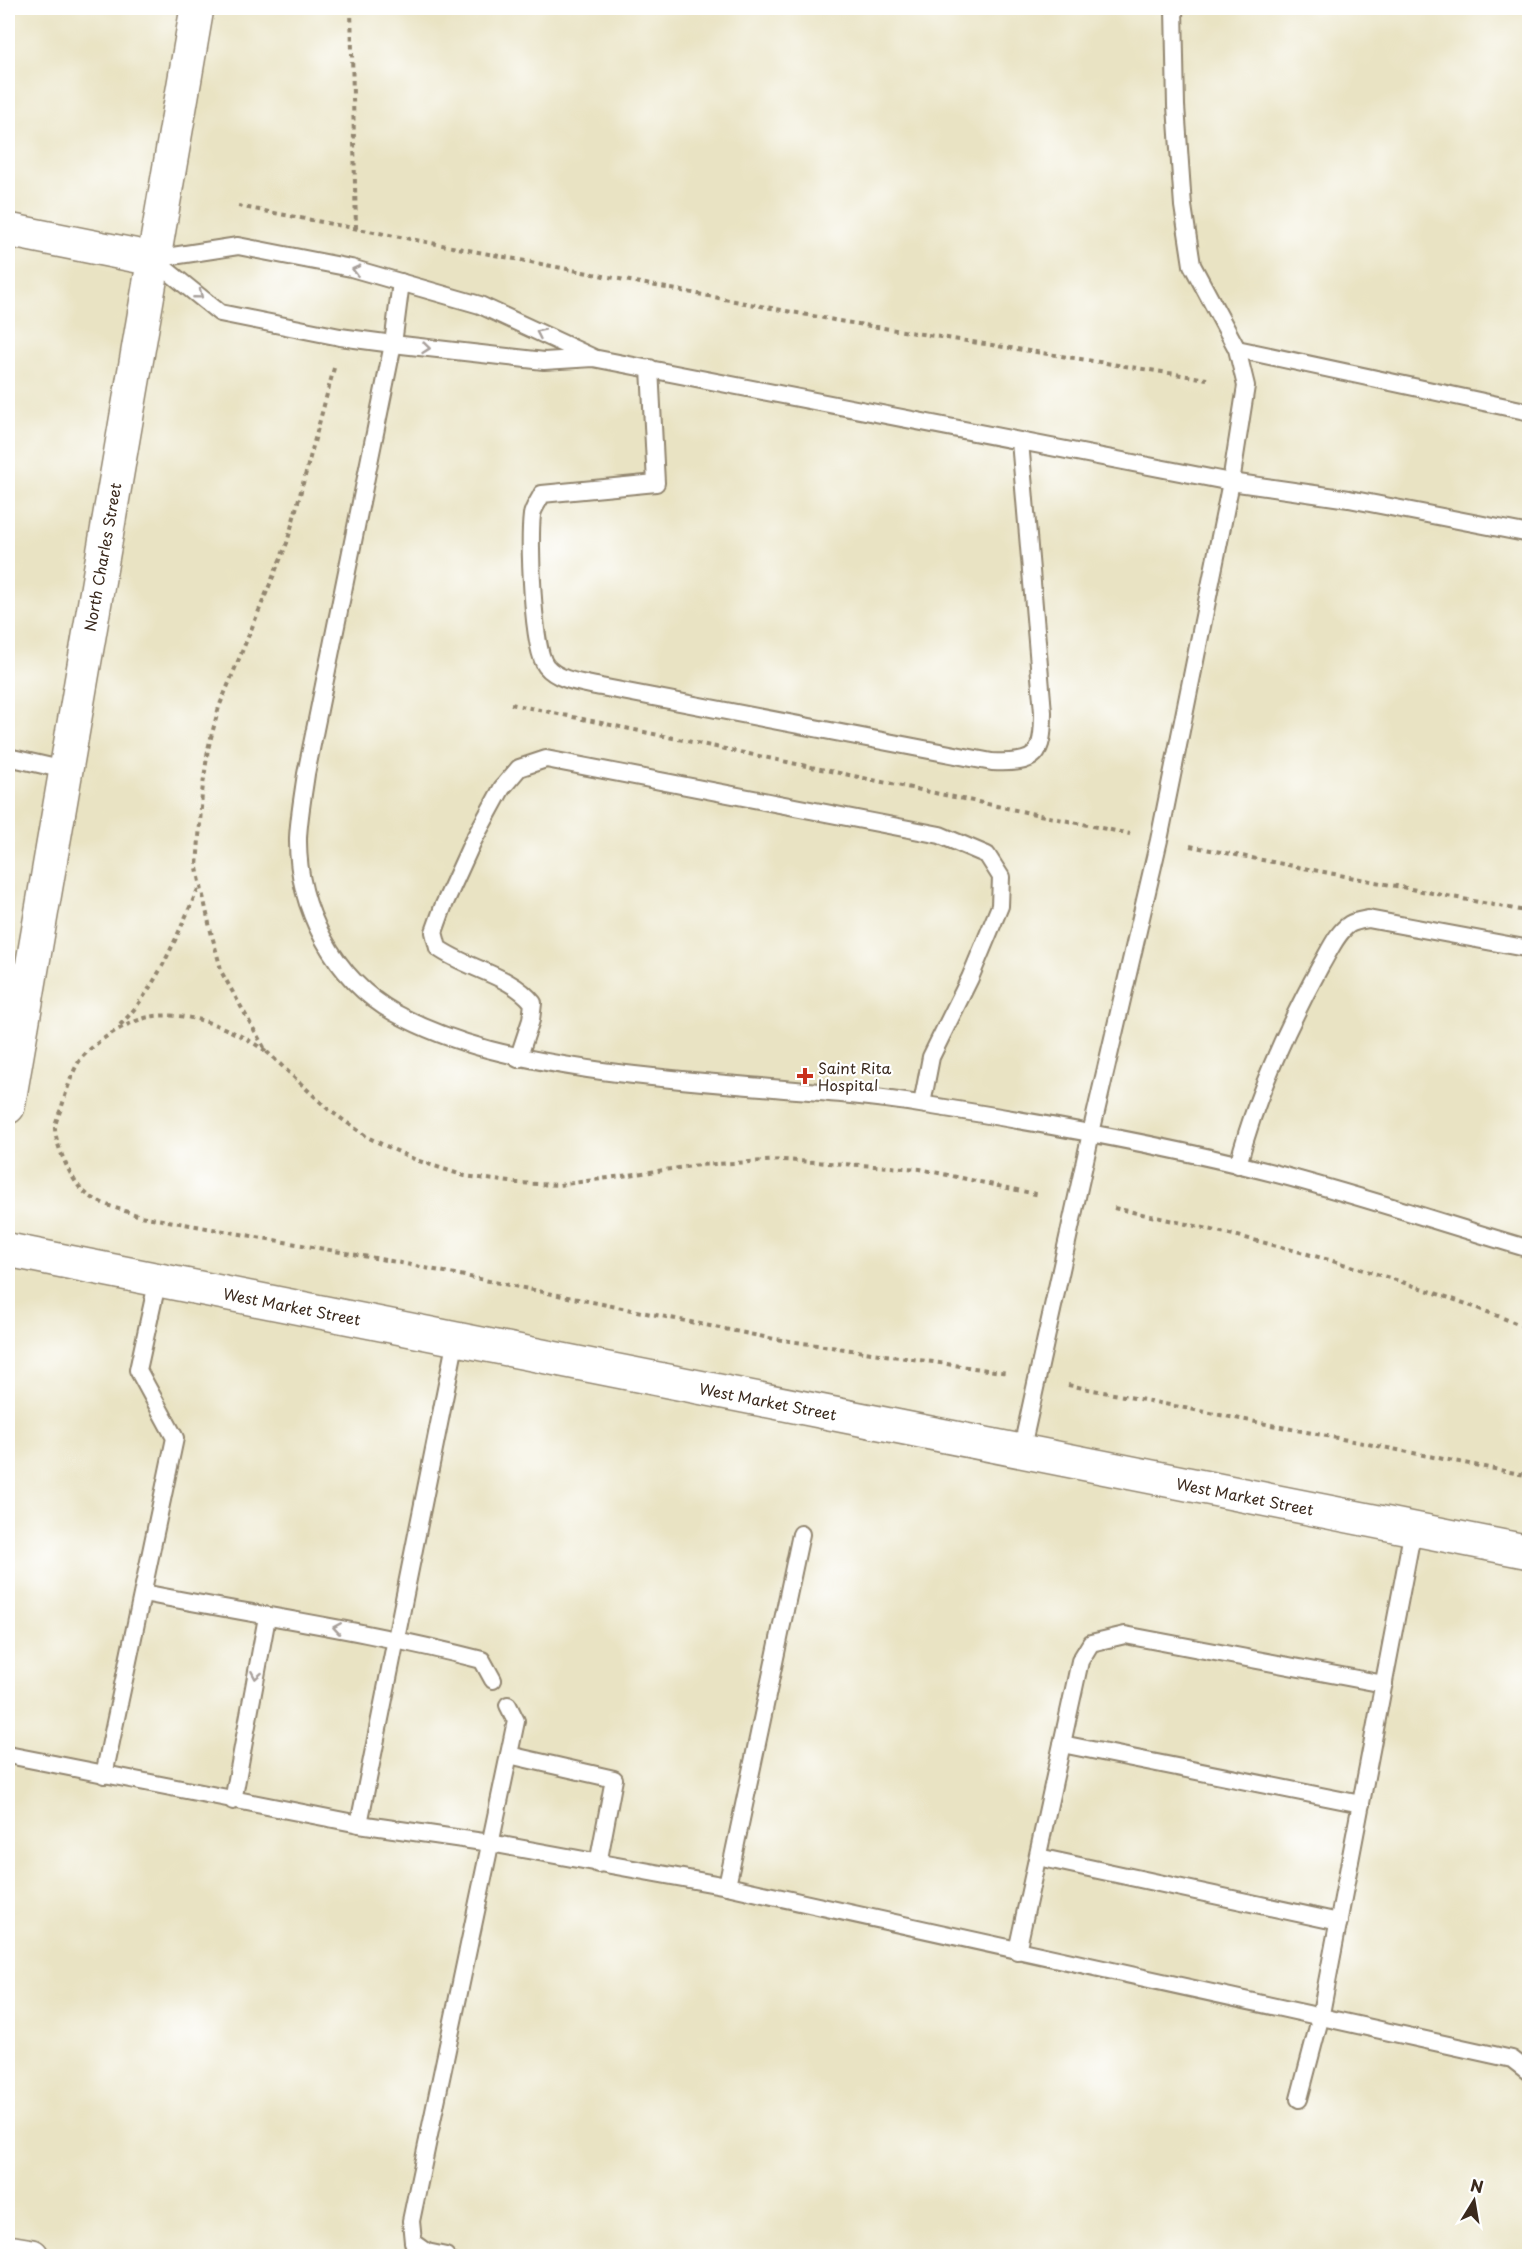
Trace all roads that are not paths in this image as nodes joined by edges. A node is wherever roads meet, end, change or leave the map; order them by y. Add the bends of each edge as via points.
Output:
1 (197, 8) edge
2 (1174, 8) edge
3 (8, 230) edge
4 (153, 259) junction
5 (401, 282) junction
6 (393, 344) junction
7 (1237, 349) junction
8 (593, 358) junction
9 (651, 368) junction
10 (1530, 412) edge
11 (1020, 441) junction
12 (1232, 482) junction
13 (1530, 534) edge
14 (8, 757) edge
15 (65, 770) junction
16 (1530, 949) edge
17 (518, 1059) junction
18 (922, 1104) junction
19 (8, 1107) edge
20 (1091, 1133) junction
21 (1238, 1165) junction
22 (1530, 1249) edge
23 (8, 1250) edge
24 (158, 1279) junction
25 (456, 1340) junction
26 (1022, 1452) junction
27 (1413, 1528) junction
28 (801, 1534) dead end
29 (1530, 1552) edge
30 (143, 1593) junction
31 (267, 1617) junction
32 (395, 1638) junction
33 (493, 1680) dead end
34 (1384, 1684) junction
35 (508, 1706) dead end
36 (1062, 1744) junction
37 (8, 1755) edge
38 (508, 1755) junction
39 (104, 1775) junction
40 (233, 1801) junction
41 (1361, 1804) junction
42 (359, 1824) junction
43 (490, 1843) junction
44 (1038, 1857) junction
45 (598, 1864) junction
46 (727, 1886) junction
47 (1339, 1922) junction
48 (1017, 1951) junction
49 (1320, 2019) junction
50 (1530, 2073) edge
51 (1299, 2099) dead end
52 (8, 2252) edge
53 (32, 2256) edge
54 (446, 2256) edge

1 - 4 street, North Charles Street
2 - 7 lane via 1183,206 1192,265
3 - 4 street
5 -> 4 lane via 238,246
4 -> 6 lane via 220,313
4 - 15 street, North Charles Street
5 - 6 lane
8 -> 5 lane via 480,305
6 -> 8 lane via 544,361
6 - 17 lane via 306,774 298,835 304,886 318,931 352,980 394,1012 455,1039
7 - 10 lane
7 - 12 lane via 1246,386
8 - 9 lane
9 - 11 lane
9 - 11 lane via 656,483 542,494 532,512 536,639 546,666 563,678 602,687 992,762 1020,763 1035,755 1043,738 1043,712
11 - 12 lane
12 - 13 lane
12 - 20 lane via 1159,840
14 - 15 lane
15 - 19 street, North Charles Street
16 - 21 lane via 1368,919 1350,924 1335,941 1309,987 1268,1073
17 - 18 lane via 649,1078
17 - 18 lane via 533,1003 523,990 438,948 434,932 473,840 502,788 519,768 546,759 940,835 987,855 1001,877 1000,906 931,1057
18 - 20 lane
20 - 21 lane
20 - 26 lane
21 - 22 lane
23 - 24 street, West Market Street
24 - 25 street, West Market Street
24 - 30 lane via 138,1370 175,1438
25 - 26 street, West Market Street
25 - 32 lane
26 - 27 street, West Market Street
27 - 29 street, West Market Street
27 - 34 lane
28 - 46 lane
30 - 31 lane
30 - 39 lane
32 -> 31 lane
31 -> 40 lane
32 - 33 lane via 482,1660
32 - 42 lane
34 - 36 lane via 1125,1635 1091,1643 1080,1661
34 - 41 lane
35 - 38 lane via 516,1720
36 - 41 lane
36 - 44 lane
37 - 39 lane
38 - 43 lane
38 - 45 lane via 614,1779
39 - 40 lane
40 - 42 lane
41 - 47 lane
42 - 43 lane
43 - 45 lane
43 - 54 lane via 411,2221 413,2242 427,2252
44 - 47 lane
44 - 48 lane
45 - 46 lane
46 - 48 lane
47 - 49 lane
48 - 49 lane
49 - 50 lane via 1512,2059
49 - 51 lane
52 - 53 street

